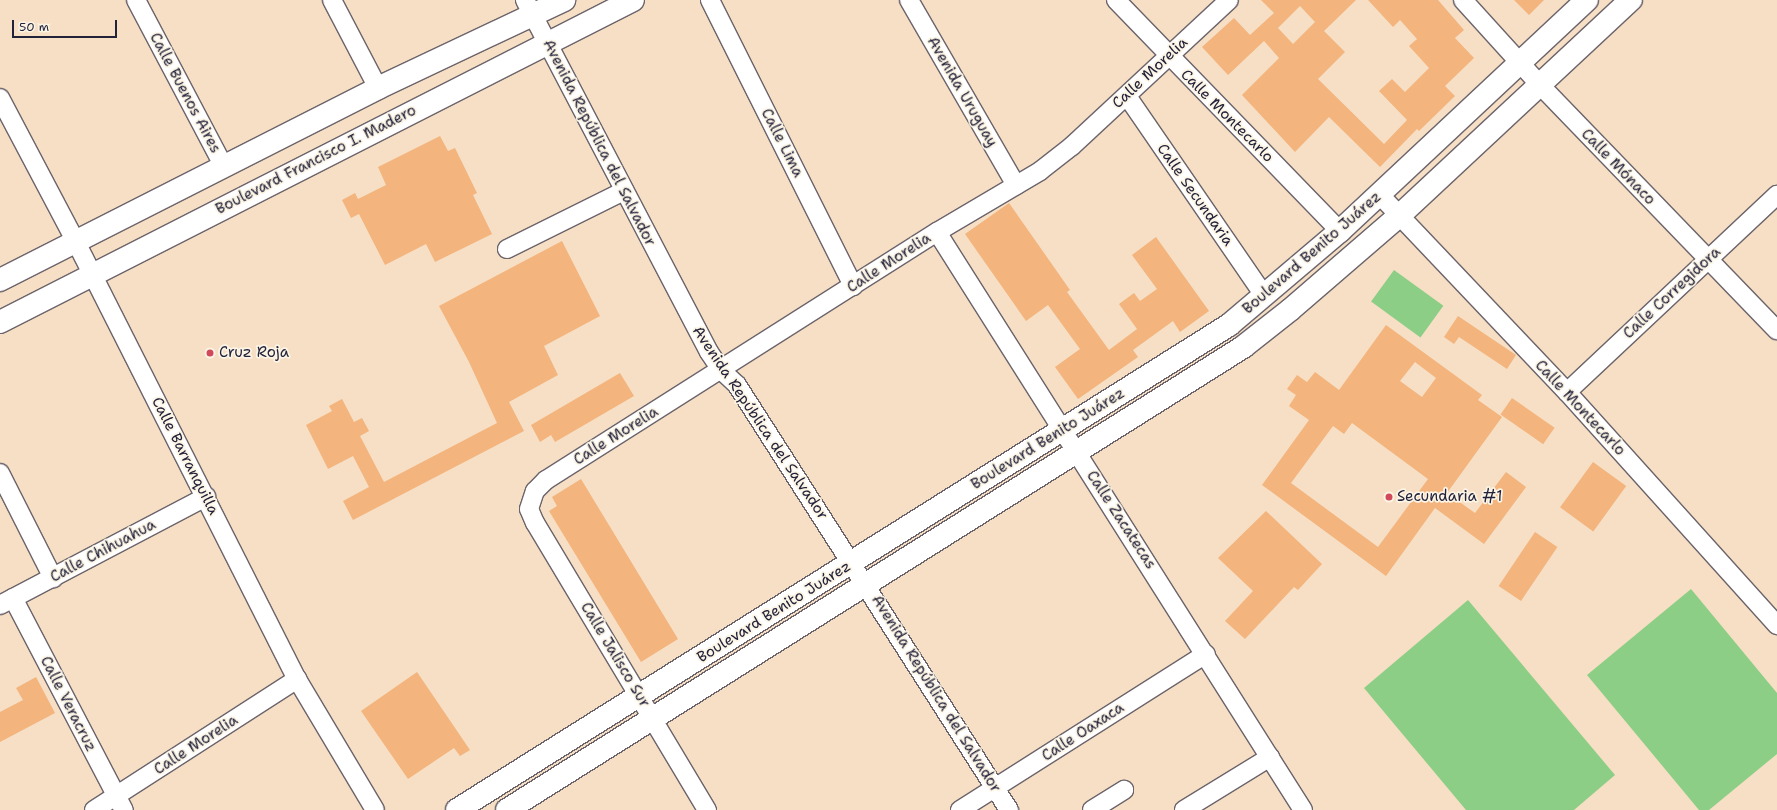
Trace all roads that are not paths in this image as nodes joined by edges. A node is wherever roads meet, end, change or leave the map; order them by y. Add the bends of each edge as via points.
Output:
1 (136, 0) edge
2 (332, 0) edge
3 (564, 0) edge
4 (633, 0) edge
5 (710, 0) edge
6 (909, 0) edge
7 (1116, 0) edge
8 (1229, 0) edge
9 (1463, 0) edge
10 (1587, 0) edge
11 (1631, 0) edge
12 (529, 8) edge
13 (549, 44) junction
14 (1169, 56) junction
15 (1520, 62) junction
16 (1540, 85) junction
17 (378, 88) junction
18 (1127, 96) junction
19 (0, 98) edge
20 (223, 165) junction
21 (1016, 185) junction
22 (624, 191) junction
23 (1379, 194) junction
24 (1777, 195) edge
25 (1399, 216) junction
26 (1340, 231) junction
27 (937, 232) junction
28 (76, 242) junction
29 (507, 249) dead end
30 (1707, 260) junction
31 (92, 275) junction
32 (0, 280) edge
33 (854, 286) junction
34 (1264, 295) junction
35 (0, 322) edge
36 (1777, 330) edge
37 (721, 370) junction
38 (1567, 392) junction
39 (1064, 430) junction
40 (1077, 451) junction
41 (0, 473) edge
42 (206, 497) junction
43 (530, 499) joint
44 (852, 562) junction
45 (54, 578) junction
46 (866, 584) junction
47 (7, 602) edge
48 (1777, 624) edge
49 (1206, 654) junction
50 (297, 679) junction
51 (639, 696) junction
52 (653, 718) junction
53 (1270, 757) junction
54 (995, 788) junction
55 (1124, 790) dead end
56 (120, 803) edge
57 (94, 810) edge
58 (374, 810) edge
59 (457, 810) edge
60 (507, 810) edge
61 (706, 810) edge
62 (960, 810) edge
63 (1009, 810) edge
64 (1092, 810) edge
65 (1184, 810) edge
66 (1303, 810) edge

1 - 20 street, Calle Buenos Aires
2 - 17 street
3 - 12 main road
4 - 13 main road, Boulevard Francisco I. Madero
5 - 33 street, Calle Lima
6 - 21 street, Avenida Uruguay
7 - 14 street, Calle Montecarlo
8 - 14 street, Calle Morelia
9 - 15 street, Calle Mónaco
10 - 15 main road, Boulevard Benito Juárez
11 - 16 main road, Boulevard Benito Juárez
12 - 13 street, Avenida República del Salvador
12 - 17 main road
13 - 22 street, Avenida República del Salvador
13 - 31 main road, Boulevard Francisco I. Madero via 301,167
14 - 18 street, Calle Morelia
14 - 26 street, Calle Montecarlo
15 - 16 street, Calle Mónaco
15 - 23 main road, Boulevard Benito Juárez
16 - 25 main road, Boulevard Benito Juárez
16 - 30 street, Calle Mónaco
17 - 20 main road
18 - 21 street, Calle Morelia via 1072,146 1040,171
18 - 34 street, Calle Secundaria
19 - 28 street, Calle Barranquilla
20 - 28 main road
21 - 27 street, Calle Morelia
22 - 29 street
22 - 37 street, Avenida República del Salvador via 696,330
23 - 25 street, Calle Montecarlo
23 - 26 main road, Boulevard Benito Juárez
24 - 30 street, Calle Corregidora
25 - 38 street, Calle Montecarlo
25 - 40 main road, Boulevard Benito Juárez via 1243,347
26 - 34 main road, Boulevard Benito Juárez
27 - 33 street, Calle Morelia
27 - 39 street, Calle Zacatecas
28 - 31 street, Calle Barranquilla
28 - 32 main road
30 - 36 street, Calle Mónaco
30 - 38 street, Calle Corregidora
31 - 35 main road, Boulevard Francisco I. Madero
31 - 42 street, Calle Barranquilla
33 - 37 street, Calle Morelia
34 - 39 main road, Boulevard Benito Juárez via 1229,324
37 - 43 street, Calle Morelia via 546,480
37 - 44 street, Avenida República del Salvador via 737,385
38 - 48 street, Calle Montecarlo
39 - 40 street, Calle Zacatecas
39 - 44 main road, Boulevard Benito Juárez
40 - 46 main road, Boulevard Benito Juárez
40 - 49 street, Calle Zacatecas
41 - 45 street
42 - 45 street, Calle Chihuahua
42 - 50 street, Calle Barranquilla
43 - 51 street, Calle Jalisco Sur via 529,509 535,523
44 - 46 street, Avenida República del Salvador
44 - 51 main road, Boulevard Benito Juárez
45 - 47 street, Calle Chihuahua
46 - 52 main road, Boulevard Benito Juárez
46 - 54 street, Avenida República del Salvador
47 - 56 street, Calle Veracruz
49 - 53 street, Calle Zacatecas
49 - 54 street, Calle Oaxaca
50 - 56 street, Calle Morelia
50 - 58 street, Calle Barranquilla
51 - 52 street, Calle Jalisco Sur
51 - 59 main road, Boulevard Benito Juárez
52 - 60 main road, Boulevard Benito Juárez
52 - 61 street, Calle Jalisco Sur
53 - 65 street
53 - 66 street, Calle Zacatecas
54 - 62 street, Calle Oaxaca
54 - 63 street, Avenida República del Salvador
55 - 64 street
56 - 57 street, Calle Morelia

